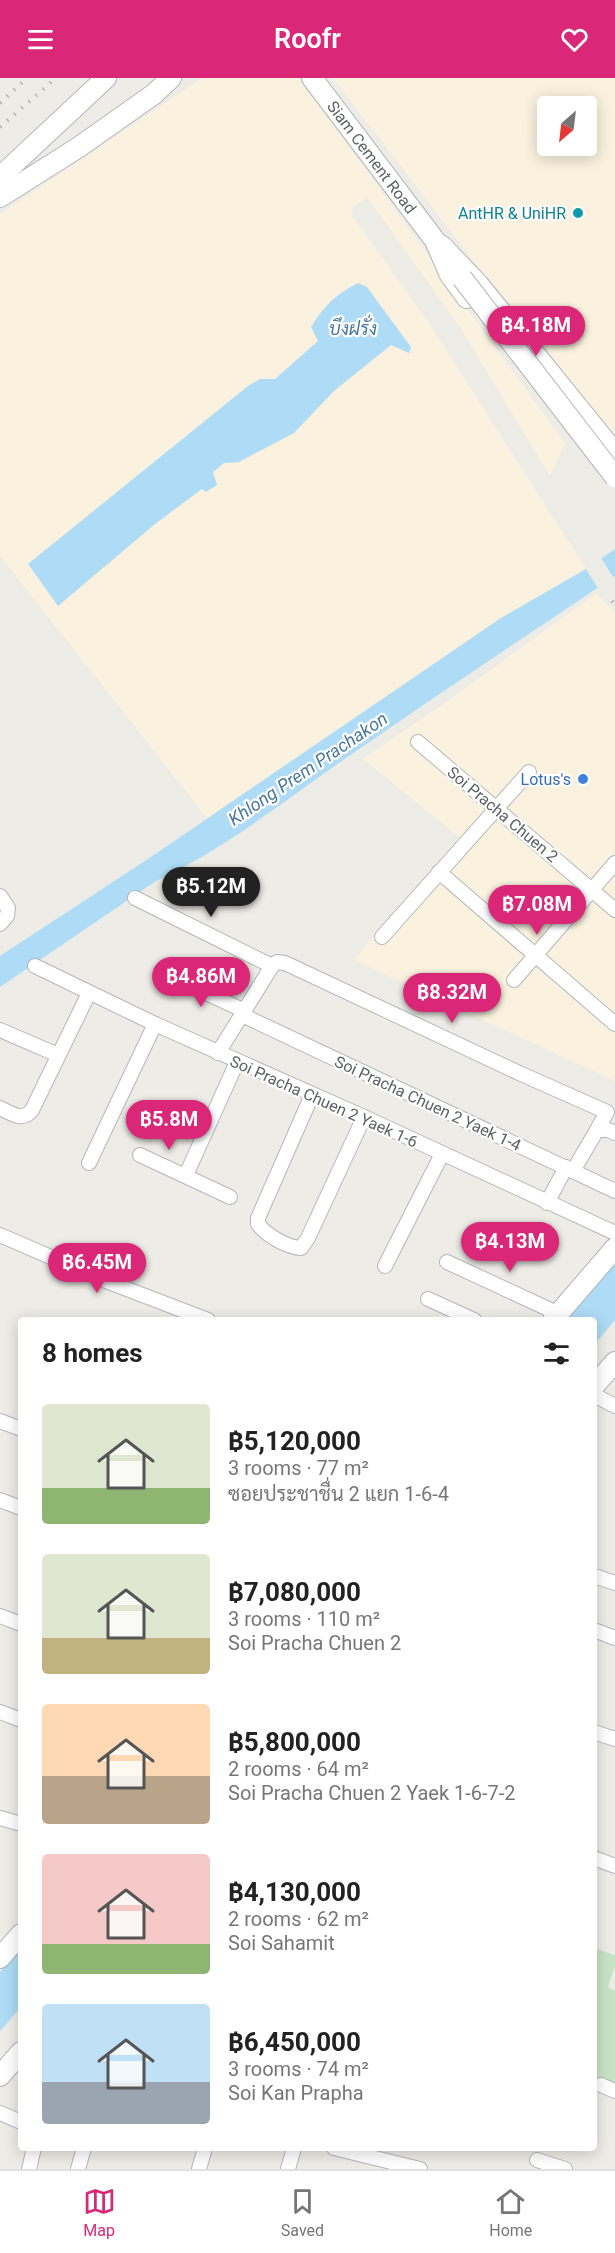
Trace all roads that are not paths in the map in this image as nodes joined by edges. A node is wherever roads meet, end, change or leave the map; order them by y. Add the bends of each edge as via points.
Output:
1 (106, 78) edge
2 (171, 78) edge
3 (312, 78) edge
4 (58, 124) junction
5 (79, 147) junction
6 (0, 177) edge
7 (0, 197) edge
8 (434, 239) junction
9 (610, 468) edge
10 (418, 742) dead end
11 (529, 772) dead end
12 (496, 809) junction
13 (615, 863) edge
14 (439, 872) junction
15 (592, 890) junction
16 (0, 896) edge
17 (135, 898) dead end
18 (615, 910) edge
19 (0, 924) edge
20 (382, 937) dead end
21 (535, 955) junction
22 (35, 966) dead end
23 (272, 966) junction
24 (171, 977) dead end
25 (514, 980) dead end
26 (88, 993) junction
27 (243, 1013) junction
28 (155, 1024) junction
29 (615, 1024) edge
30 (0, 1030) edge
31 (218, 1053) junction
32 (58, 1055) junction
33 (237, 1062) junction
34 (312, 1095) junction
35 (0, 1108) edge
36 (364, 1117) junction
37 (597, 1130) junction
38 (615, 1133) edge
39 (442, 1154) junction
40 (140, 1155) dead end
41 (89, 1163) dead end
42 (569, 1169) junction
43 (186, 1175) junction
44 (615, 1191) edge
45 (230, 1197) dead end
46 (547, 1203) junction
47 (615, 1233) edge
48 (0, 1235) edge
49 (615, 1248) edge
50 (447, 1262) dead end
51 (385, 1266) dead end
52 (428, 1299) dead end
53 (200, 1317) edge
54 (467, 1317) edge
55 (556, 1317) edge
56 (614, 1365) edge
57 (597, 1383) edge
58 (597, 1397) edge
59 (615, 1406) edge
60 (0, 1421) edge
61 (18, 1428) edge
62 (0, 1500) edge
63 (18, 1507) edge
64 (597, 1577) edge
65 (615, 1583) edge
66 (2, 1621) edge
67 (18, 1624) edge
68 (597, 1630) edge
69 (615, 1638) edge
70 (0, 1712) edge
71 (18, 1719) edge
72 (597, 1733) edge
73 (615, 1739) edge
74 (0, 1818) edge
75 (18, 1823) edge
76 (597, 1859) edge
77 (615, 1866) edge
78 (18, 1937) edge
79 (1, 1956) edge
80 (18, 2059) edge
81 (0, 2076) edge
82 (601, 2085) dead end
83 (615, 2091) edge
84 (0, 2113) edge
85 (18, 2120) edge
86 (33, 2151) edge
87 (83, 2151) edge
88 (203, 2151) edge
89 (293, 2151) edge
90 (346, 2151) edge
91 (535, 2159) edge
92 (28, 2169) edge
93 (78, 2169) edge
94 (199, 2169) edge
95 (288, 2169) edge
96 (420, 2169) edge
97 (565, 2169) edge

1 - 4 street
2 - 5 street
3 - 8 street, Siam Cement Road
4 - 5 street via 61,141 69,147
4 - 6 street
5 - 7 street
8 - 9 street, Siam Cement Road, bridge
8 - 9 street, Siam Cement Road via 457,285
10 - 12 street, Soi Pracha Chuen 2
11 - 12 street
12 - 14 street
12 - 15 street, Soi Pracha Chuen 2
13 - 15 street
14 - 20 street
14 - 21 street
15 - 18 street, Soi Pracha Chuen 2
15 - 21 street
16 - 19 street via 8,908
17 - 23 street
21 - 25 street
21 - 29 street
22 - 26 street, Soi Pracha Chuen 2 Yaek 1-6
23 - 27 street
23 - 37 street via 285,963 607,1112
24 - 27 street, Soi Pracha Chuen 2 Yaek 1-4
26 - 28 street, Soi Pracha Chuen 2 Yaek 1-6
26 - 32 street
27 - 31 street
27 - 42 street, Soi Pracha Chuen 2 Yaek 1-4
28 - 31 street, Soi Pracha Chuen 2 Yaek 1-6
28 - 41 street
30 - 32 street
31 - 33 street, Soi Pracha Chuen 2 Yaek 1-6
32 - 35 street via 28,1116 21,1118
33 - 34 street, Soi Pracha Chuen 2 Yaek 1-6
33 - 43 street
34 - 36 street, Soi Pracha Chuen 2 Yaek 1-6
34 - 36 street via 258,1218 260,1227 292,1247 301,1248 305,1243
36 - 39 street, Soi Pracha Chuen 2 Yaek 1-6
37 - 38 street
37 - 42 street
39 - 46 street, Soi Pracha Chuen 2 Yaek 1-6
39 - 51 street
40 - 43 street
42 - 44 street, Soi Pracha Chuen 2 Yaek 1-4
42 - 46 street
43 - 45 street
46 - 47 street, Soi Pracha Chuen 2 Yaek 1-6
48 - 53 street
49 - 55 street
50 - 55 street
52 - 54 street
56 - 57 street
58 - 59 street
60 - 61 street
62 - 63 street
64 - 65 street
66 - 67 street
68 - 69 street
70 - 71 street
72 - 73 street
74 - 75 street
76 - 77 street
78 - 79 street
80 - 81 street
82 - 83 street
84 - 85 street
86 - 92 street
87 - 93 street
88 - 94 street
89 - 95 street
90 - 96 street
91 - 97 street

